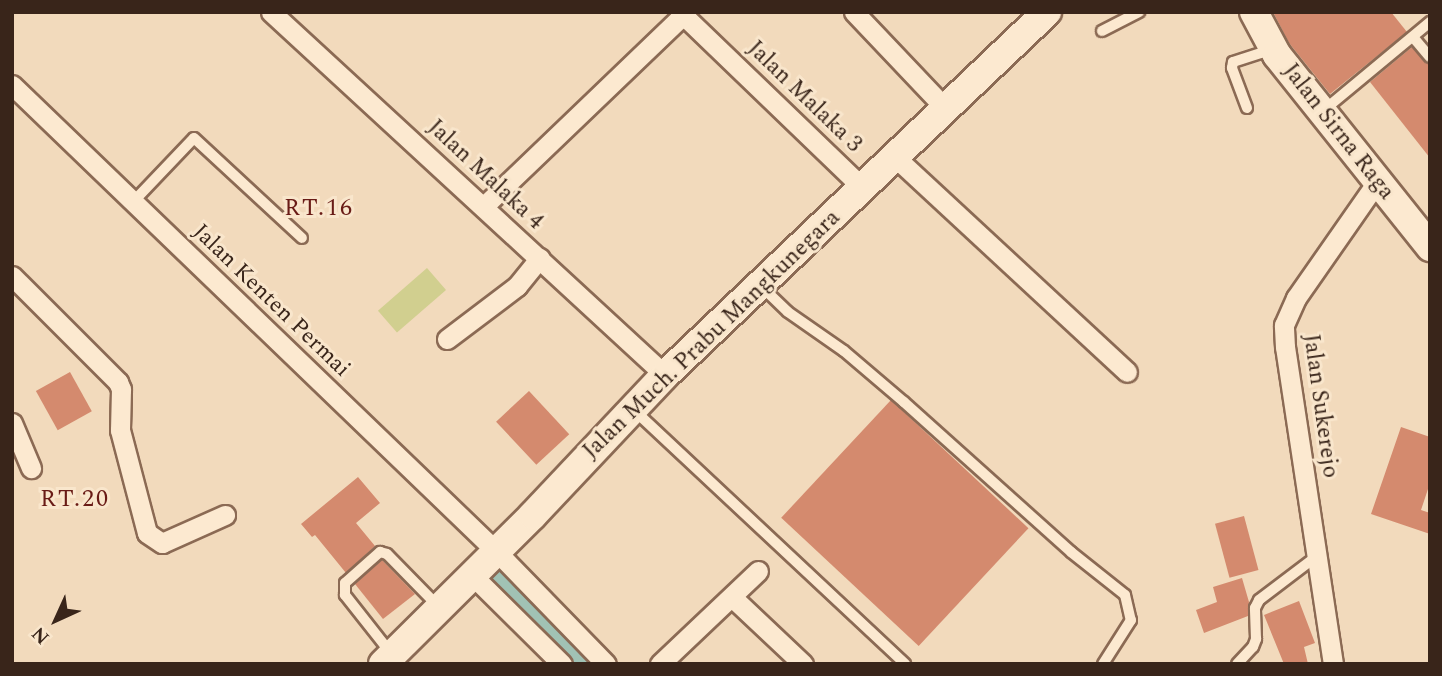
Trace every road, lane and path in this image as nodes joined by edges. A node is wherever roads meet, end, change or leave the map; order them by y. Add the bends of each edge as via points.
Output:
1 (271, 12) edge
2 (854, 12) edge
3 (1047, 12) edge
4 (1139, 12) edge
5 (1254, 12) edge
6 (683, 13) edge
7 (1430, 22) edge
8 (1102, 31) dead end
9 (1413, 37) junction
10 (1273, 49) junction
11 (1430, 57) edge
12 (12, 85) edge
13 (1247, 108) dead end
14 (947, 110) junction
15 (1321, 113) junction
16 (895, 157) junction
17 (1377, 182) junction
18 (863, 188) junction
19 (133, 202) junction
20 (484, 206) junction
21 (302, 238) dead end
22 (1430, 247) edge
23 (540, 258) junction
24 (12, 276) edge
25 (760, 285) junction
26 (447, 339) dead end
27 (1127, 372) dead end
28 (665, 375) junction
29 (632, 408) junction
30 (12, 423) edge
31 (31, 468) dead end
32 (225, 514) dead end
33 (497, 552) junction
34 (1317, 555) junction
35 (758, 571) dead end
36 (473, 576) junction
37 (733, 598) junction
38 (440, 608) junction
39 (388, 659) edge
40 (562, 664) edge
41 (606, 664) edge
42 (660, 664) edge
43 (803, 664) edge
44 (905, 664) edge
45 (1103, 664) edge
46 (1237, 664) edge
47 (1333, 664) edge

1 - 20 street, Jalan Malaka 4
2 - 14 street
3 - 14 main road, Jalan Much. Prabu Mangkunegara
4 - 8 lane
5 - 10 main road, Jalan Sirna Raga
6 - 18 street, Jalan Malaka 3
6 - 20 street
7 - 9 lane
9 - 11 lane
9 - 15 lane
10 - 13 lane via 1233,62
10 - 15 main road, Jalan Sirna Raga
12 - 19 street, Jalan Kenten Permai
14 - 16 main road, Jalan Much. Prabu Mangkunegara
15 - 17 main road, Jalan Sirna Raga
16 - 18 main road, Jalan Much. Prabu Mangkunegara
16 - 27 street
17 - 22 main road, Jalan Sirna Raga
17 - 34 street, Jalan Sukerejo via 1296,298 1284,325
18 - 25 main road, Jalan Much. Prabu Mangkunegara
19 - 21 lane via 194,138
19 - 33 street, Jalan Kenten Permai
20 - 23 street, Jalan Malaka 4
23 - 26 street via 517,286
23 - 28 street, Jalan Malaka 4
24 - 32 street via 118,382 120,430 147,533 162,542
25 - 28 main road, Jalan Much. Prabu Mangkunegara
25 - 45 lane via 788,312 844,351 1125,595 1130,620
28 - 29 main road, Jalan Much. Prabu Mangkunegara
29 - 33 main road, Jalan Much. Prabu Mangkunegara
29 - 44 lane
30 - 31 street
33 - 36 main road, Jalan Much. Prabu Mangkunegara
33 - 41 street, Jalan Kenten Permai
34 - 46 lane via 1259,600 1253,647
34 - 47 street, Jalan Sukerejo
35 - 37 street
36 - 38 main road, Jalan Much. Prabu Mangkunegara
36 - 40 street
37 - 42 street
37 - 43 street
38 - 39 main road, Jalan Much. Prabu Mangkunegara
38 - 39 lane via 380,552 345,583 345,595

